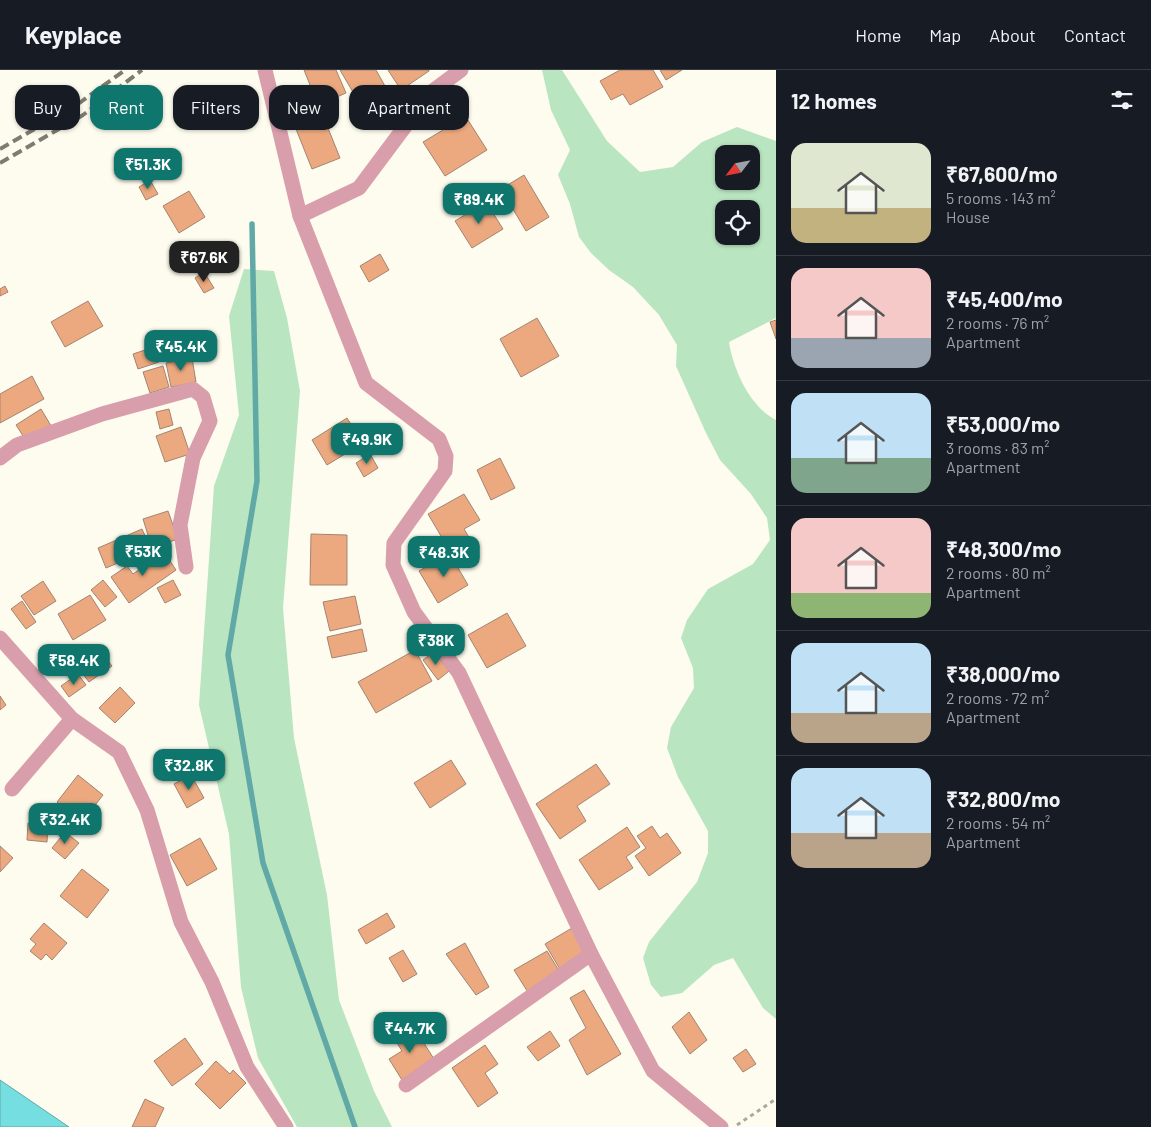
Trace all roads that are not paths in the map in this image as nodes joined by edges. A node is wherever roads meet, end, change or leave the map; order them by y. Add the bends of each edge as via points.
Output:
1 (266, 70) edge
2 (461, 70) edge
3 (300, 216) junction
4 (0, 458) edge
5 (186, 567) dead end
6 (0, 638) edge
7 (72, 718) junction
8 (12, 789) dead end
9 (591, 954) junction
10 (406, 1085) dead end
11 (286, 1127) edge
12 (721, 1127) edge

1 - 3 street
2 - 3 street via 430,93 359,188
3 - 9 street via 366,383 439,439 446,456 445,471 394,543 392,565 414,612 459,673
4 - 5 street via 17,445 93,417 193,389 203,396 210,421 193,458 180,525
6 - 7 street
7 - 8 street
7 - 11 street via 119,752 147,810 181,922 212,982 247,1067
9 - 10 street
9 - 12 street via 653,1071

